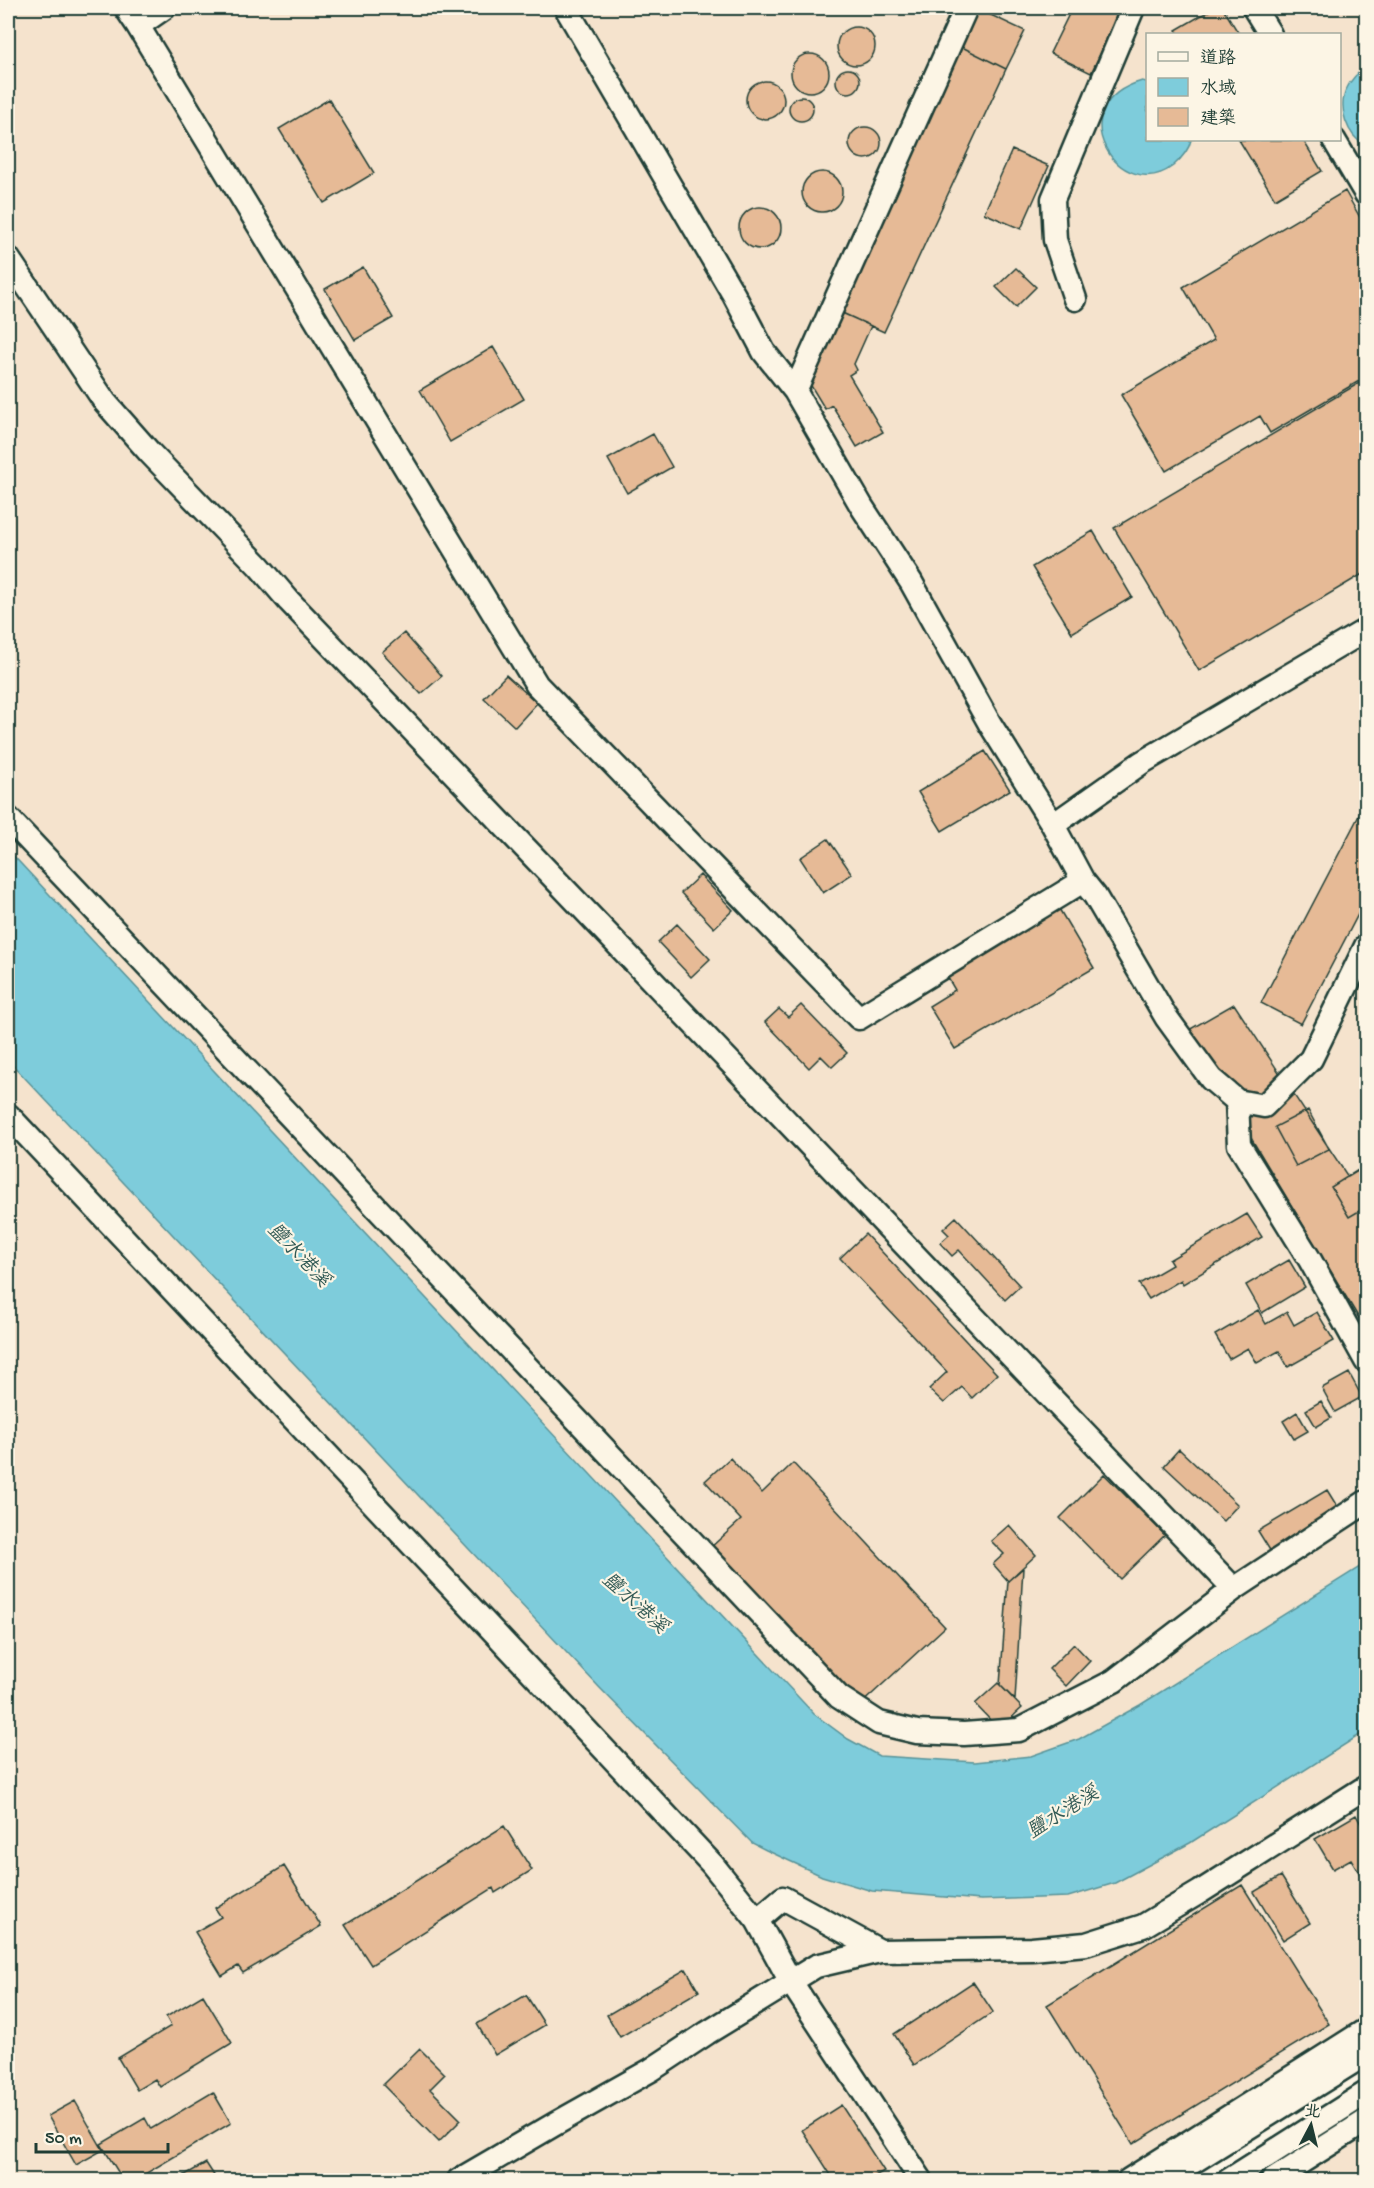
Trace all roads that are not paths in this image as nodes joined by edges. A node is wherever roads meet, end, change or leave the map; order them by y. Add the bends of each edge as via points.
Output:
1 (164, 8) edge
2 (566, 8) edge
3 (966, 8) edge
4 (1133, 8) edge
5 (1254, 8) edge
6 (132, 17) edge
7 (1269, 33) edge
8 (1335, 141) edge
9 (1366, 193) edge
10 (8, 258) edge
11 (1075, 299) dead end
12 (795, 391) junction
13 (1366, 630) edge
14 (8, 818) edge
15 (1053, 825) junction
16 (1083, 881) junction
17 (1366, 946) edge
18 (1237, 1101) junction
19 (8, 1115) edge
20 (1366, 1361) edge
21 (1366, 1502) edge
22 (1234, 1589) junction
23 (1366, 1787) edge
24 (758, 1920) junction
25 (880, 1951) junction
26 (791, 1982) junction
27 (1366, 2030) edge
28 (1366, 2054) edge
29 (1366, 2093) edge
30 (1366, 2121) edge
31 (1211, 2151) junction
32 (1230, 2180) edge
33 (459, 2181) edge
34 (921, 2181) edge
35 (1129, 2181) edge
36 (1164, 2181) edge
37 (1273, 2181) edge

1 - 6 street
2 - 12 street via 764,352
3 - 12 street
4 - 11 street via 1053,199 1055,240
5 - 7 street
6 - 16 street via 537,685 859,1018
8 - 9 street
10 - 22 street via 105,402 150,453
12 - 15 street
13 - 15 street via 1141,763
14 - 22 street via 839,1697 869,1717 917,1732 1018,1730 1114,1682
15 - 16 street
16 - 18 street via 1166,1017 1211,1079
17 - 18 street via 1311,1059 1264,1106
18 - 20 street via 1239,1145
19 - 24 street via 611,1755
21 - 22 street
23 - 25 street via 1143,1926 1086,1944 1032,1949
24 - 25 street via 783,1898
24 - 26 street
25 - 26 street via 816,1966
26 - 33 street via 651,2070
26 - 34 street
27 - 35 street
28 - 31 street
29 - 32 street
30 - 37 street
31 - 32 street
31 - 36 street

